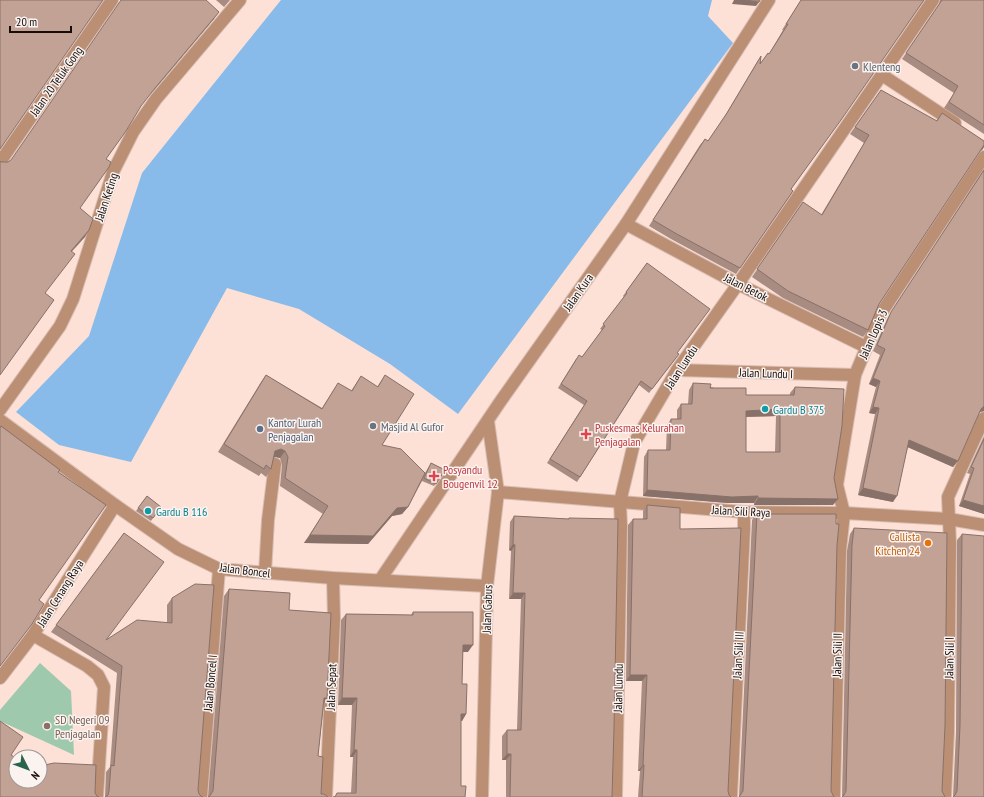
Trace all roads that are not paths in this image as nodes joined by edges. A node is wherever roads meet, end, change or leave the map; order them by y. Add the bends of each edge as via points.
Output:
1 (112, 0) edge
2 (240, 0) edge
3 (769, 0) edge
4 (933, 0) edge
5 (215, 9) edge
6 (226, 18) junction
7 (882, 75) junction
8 (965, 130) edge
9 (984, 157) edge
10 (0, 162) edge
11 (626, 224) junction
12 (738, 284) junction
13 (866, 347) junction
14 (677, 370) junction
15 (855, 375) junction
16 (0, 410) edge
17 (984, 418) edge
18 (0, 420) edge
19 (488, 422) junction
20 (275, 464) edge
21 (498, 492) junction
22 (620, 502) junction
23 (115, 505) junction
24 (744, 512) junction
25 (844, 513) junction
26 (949, 519) junction
27 (984, 525) edge
28 (219, 569) junction
29 (265, 573) junction
30 (333, 578) junction
31 (380, 580) junction
32 (487, 586) junction
33 (33, 635) junction
34 (0, 678) edge
35 (97, 797) edge
36 (200, 797) edge
37 (326, 797) edge
38 (482, 797) edge
39 (616, 797) edge
40 (731, 797) edge
41 (834, 797) edge
42 (945, 797) edge

1 - 10 street, Jalan 20 Teluk Gong
2 - 6 street, Jalan Keting
3 - 11 street, Jalan Kura
4 - 7 street, Jalan Lundu
5 - 6 street
6 - 16 street, Jalan Keting via 156,99 133,132 113,172 73,299 60,326
7 - 8 street
7 - 12 street, Jalan Lundu
9 - 13 street, Jalan Lopis 3 via 880,315
11 - 12 street, Jalan Betok
11 - 19 street, Jalan Kura
12 - 13 street, Jalan Betok
12 - 14 street, Jalan Lundu
13 - 15 street, Jalan Lopis 3
14 - 15 street, Jalan Lundu I
14 - 22 street, Jalan Lundu via 634,443
15 - 25 street, Jalan Lopis 3 via 837,485
17 - 26 street, Jalan Sili I via 948,497
18 - 23 street, Jalan Boncel
19 - 21 street, Jalan Gabus
19 - 31 street, Jalan Kura
20 - 29 street
21 - 22 street, Jalan Sili Raya
21 - 32 street, Jalan Gabus
22 - 24 street, Jalan Sili Raya
22 - 39 street, Jalan Lundu
23 - 28 street, Jalan Boncel via 178,549
23 - 33 street, Jalan Cenang Raya
24 - 25 street, Jalan Sili Raya
24 - 40 street, Jalan Sili III
25 - 26 street, Jalan Sili Raya
25 - 41 street, Jalan Sili II via 840,551
26 - 27 street, Jalan Sili Raya
26 - 42 street, Jalan Sili I
28 - 29 street, Jalan Boncel
28 - 36 street, Jalan Boncel I
29 - 30 street, Jalan Boncel
30 - 31 street, Jalan Boncel
30 - 37 street, Jalan Sepat via 334,619
31 - 32 street, Jalan Boncel
32 - 38 street, Jalan Gabus
33 - 34 street, Jalan Cenang Raya
33 - 35 street via 88,666 98,675 104,687

